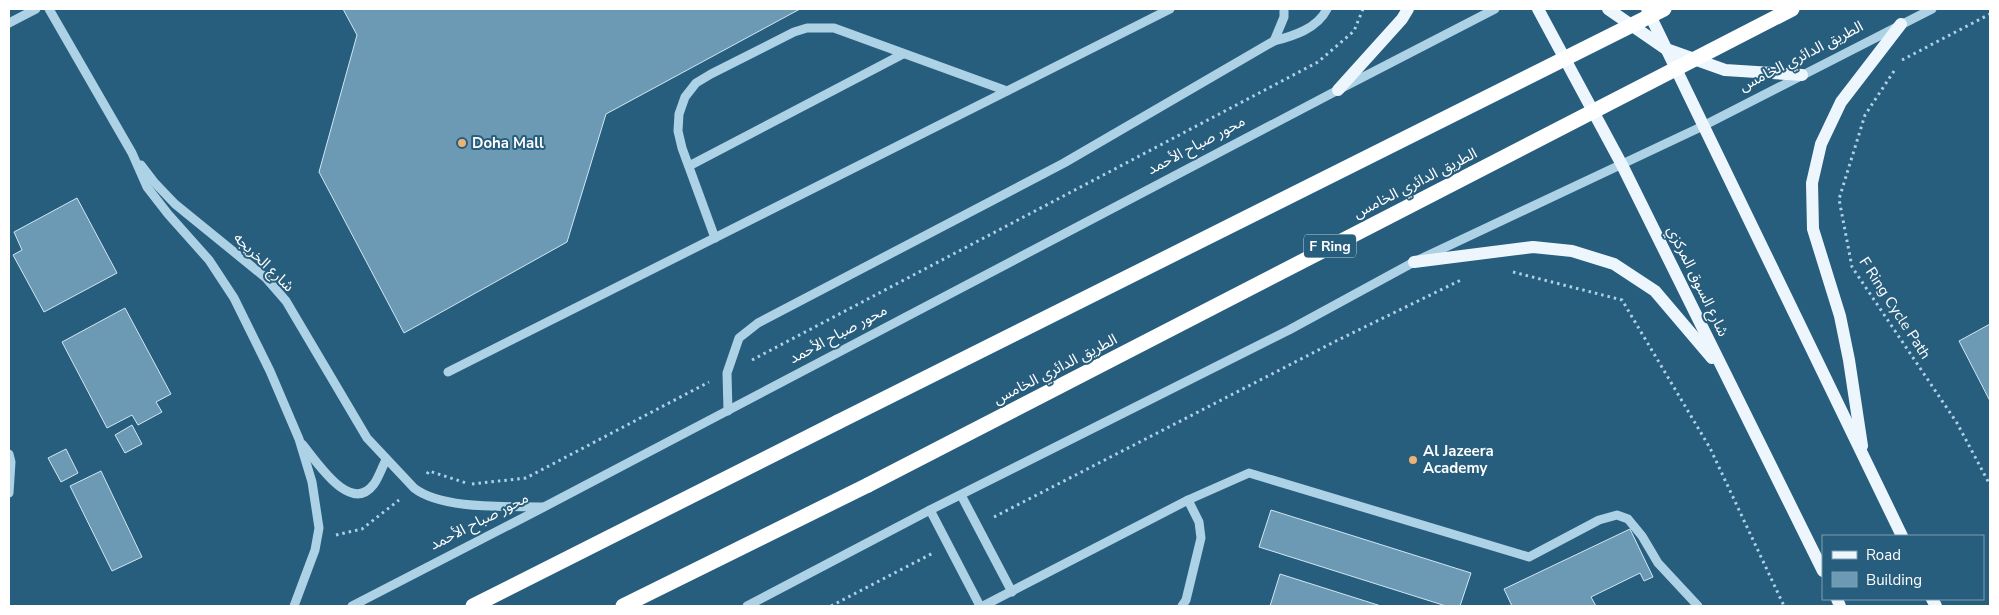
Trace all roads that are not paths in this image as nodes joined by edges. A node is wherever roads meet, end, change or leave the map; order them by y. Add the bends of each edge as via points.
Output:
1 (36, 9) edge
2 (49, 9) edge
3 (1170, 9) edge
4 (1284, 9) edge
5 (1327, 9) edge
6 (1408, 9) edge
7 (1495, 9) edge
8 (1538, 9) edge
9 (1608, 9) edge
10 (1647, 9) edge
11 (1664, 9) edge
12 (1792, 9) edge
13 (1932, 9) edge
14 (9, 23) edge
15 (1901, 24) junction
16 (1274, 41) junction
17 (1666, 49) junction
18 (903, 54) junction
19 (1802, 75) junction
20 (1338, 90) junction
21 (1007, 91) junction
22 (1703, 126) junction
23 (132, 153) junction
24 (1622, 165) junction
25 (689, 166) junction
26 (715, 238) junction
27 (1414, 262) junction
28 (448, 372) dead end
29 (1725, 374) junction
30 (728, 411) junction
31 (299, 440) junction
32 (9, 454) edge
33 (1864, 459) junction
34 (386, 460) junction
35 (9, 493) edge
36 (961, 495) junction
37 (1188, 500) junction
38 (544, 508) junction
39 (930, 510) junction
40 (1902, 535) edge
41 (1822, 569) edge
42 (1012, 592) junction
43 (294, 606) edge
44 (352, 606) edge
45 (473, 606) edge
46 (623, 606) edge
47 (748, 606) edge
48 (981, 606) edge
49 (1182, 606) edge
50 (1698, 606) edge

1 - 14 street
2 - 23 street, شارع الخريجه
3 - 21 street
4 - 16 street
5 - 16 street via 1300,34
6 - 20 main road
7 - 20 street
8 - 24 main road, شارع السوق المركزي
9 - 17 main road
10 - 17 main road
11 - 45 highway, bridge
12 - 46 highway, الطريق الدائري الخامس / F Ring, bridge via 868,485
13 - 15 street, الطريق الدائري الخامس
15 - 19 street, الطريق الدائري الخامس
15 - 33 main road via 1841,102 1821,144 1812,183 1813,229 1840,316
16 - 30 street via 1064,163 758,323 739,338 727,373
17 - 19 main road via 1726,70
17 - 22 main road
18 - 21 street
18 - 25 street
18 - 25 street via 834,28 807,28 782,37 710,74 696,83 685,97 679,114 678,131
19 - 22 street, الطريق الدائري الخامس
20 - 30 street, محور صباح الأحمد
21 - 26 street
22 - 24 street, الطريق الدائري الخامس
22 - 33 main road
23 - 31 street, شارع الخريجه via 148,187 209,260 234,298
23 - 34 street, شارع الخريجه via 175,204 266,278 286,301 367,438
24 - 27 street, الطريق الدائري الخامس
24 - 29 main road, شارع السوق المركزي
25 - 26 street
26 - 28 street
27 - 29 main road via 1533,247 1572,251 1614,264 1655,291
27 - 36 street via 1289,330
29 - 41 main road, شارع السوق المركزي
30 - 38 street, محور صباح الأحمد
31 - 34 street, شارع الخريجه via 343,490 356,495 373,484
31 - 43 street, شارع الخريجه via 314,489 319,528
32 - 35 street
33 - 40 main road
34 - 38 street, شارع الخريجه via 422,495 458,504
36 - 39 street
36 - 42 street
37 - 42 street
37 - 49 street via 1199,522 1201,538
37 - 50 street via 1249,473 1529,557 1599,520 1617,515 1628,519 1658,564
38 - 44 street, محور صباح الأحمد
39 - 47 street
39 - 48 street
42 - 48 street

